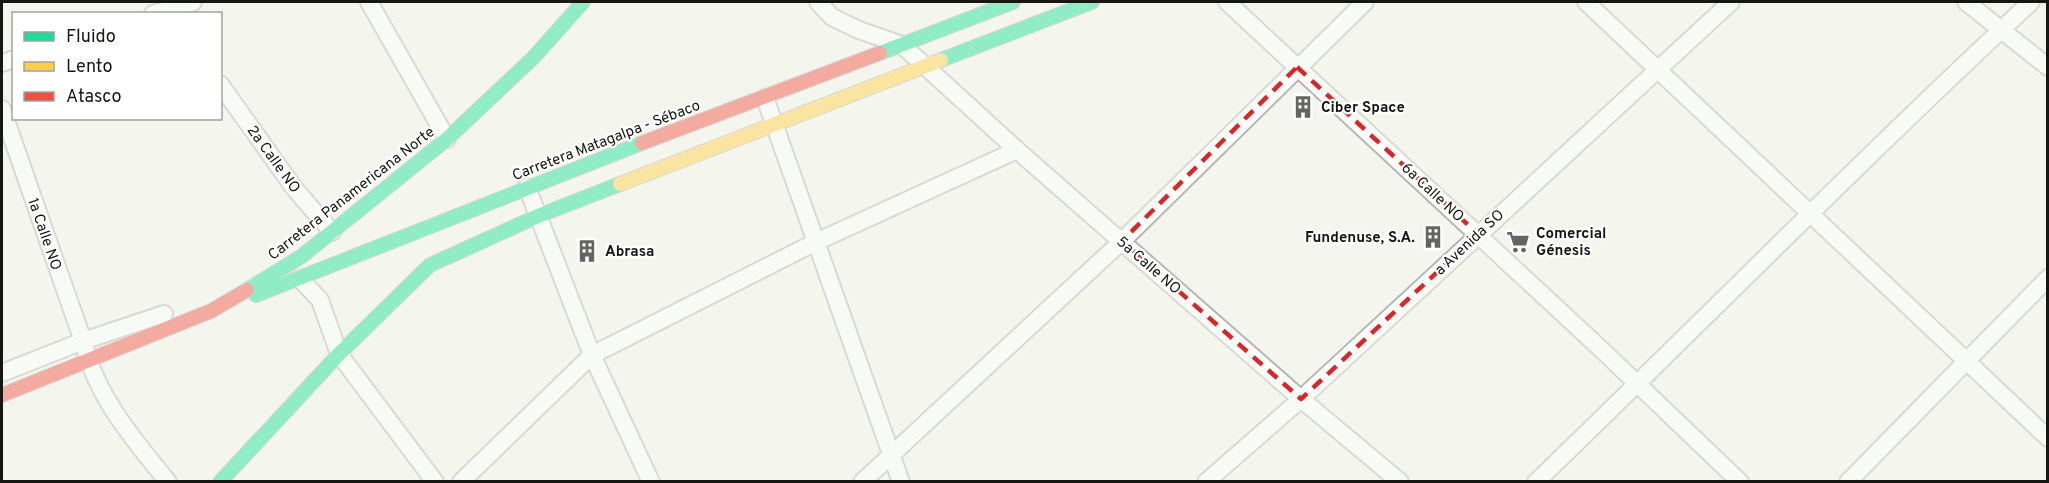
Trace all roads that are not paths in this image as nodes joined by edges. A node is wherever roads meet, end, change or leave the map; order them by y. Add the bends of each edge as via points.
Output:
1 (193, 2) edge
2 (369, 2) edge
3 (583, 2) edge
4 (818, 2) edge
5 (1013, 2) edge
6 (1092, 2) edge
7 (1227, 2) edge
8 (1365, 2) edge
9 (1586, 2) edge
10 (1731, 2) edge
11 (1966, 2) edge
12 (2031, 2) edge
13 (164, 9) edge
14 (2002, 29) junction
15 (902, 45) junction
16 (926, 66) junction
17 (1297, 67) junction
18 (2048, 67) edge
19 (1658, 68) junction
20 (222, 87) edge
21 (765, 98) junction
22 (2, 109) edge
23 (775, 124) junction
24 (447, 139) junction
25 (1017, 150) junction
26 (527, 187) junction
27 (1810, 213) junction
28 (538, 216) junction
29 (332, 232) junction
30 (1478, 234) junction
31 (816, 242) junction
32 (1122, 242) junction
33 (2048, 278) edge
34 (300, 279) junction
35 (211, 311) junction
36 (83, 341) junction
37 (339, 354) junction
38 (592, 355) junction
39 (88, 360) junction
40 (1965, 360) junction
41 (2, 373) edge
42 (1638, 384) junction
43 (2, 394) edge
44 (1301, 399) junction
45 (2048, 438) edge
46 (891, 454) junction
47 (168, 482) edge
48 (219, 482) edge
49 (435, 482) edge
50 (461, 482) edge
51 (651, 482) edge
52 (862, 482) edge
53 (901, 482) edge
54 (1206, 482) edge
55 (1400, 482) edge
56 (1536, 482) edge
57 (1740, 482) edge
58 (1848, 482) edge

1 - 13 street
2 - 24 street
3 - 24 main road, Carretera Panamericana Norte via 534,57
4 - 15 street via 832,17
5 - 15 main road, Carretera Matagalpa - Sébaco
6 - 16 main road
7 - 17 street, 6a Calle NO
8 - 17 street
9 - 19 street
10 - 19 street, a Avenida SO
11 - 14 street
12 - 14 street
14 - 18 street
14 - 27 street
15 - 16 street, 5a Calle NO
15 - 21 main road, Carretera Matagalpa - Sébaco
16 - 23 main road
16 - 25 street, 5a Calle NO
17 - 30 street, 6a Calle NO
17 - 32 street
19 - 27 street
19 - 30 street, a Avenida SO
20 - 29 street, 2a Calle NO via 294,188
21 - 23 street
21 - 26 main road, Carretera Matagalpa - Sébaco
22 - 36 street, 1a Calle NO
23 - 28 main road
23 - 31 street
24 - 29 main road, Carretera Panamericana Norte
25 - 31 street
25 - 32 street, 5a Calle NO
26 - 28 street
26 - 34 main road, Carretera Matagalpa - Sébaco
27 - 40 street
27 - 42 street
28 - 37 main road via 429,265
28 - 38 street
29 - 35 main road, Carretera Panamericana Norte via 270,277
30 - 42 street, 6a Calle NO
30 - 44 street, a Avenida SO
31 - 38 street
31 - 46 street
32 - 44 street, 5a Calle NO
32 - 46 street
33 - 40 street
34 - 35 main road, Carretera Matagalpa - Sébaco
34 - 37 street via 320,300
35 - 36 street via 193,305
35 - 39 main road, Carretera Panamericana Norte
36 - 39 street, 1a Calle NO
36 - 41 street
37 - 48 main road
37 - 49 street
38 - 50 street
38 - 51 street
39 - 43 main road, Carretera Panamericana Norte
39 - 47 street, 1a Calle NO via 124,429
40 - 45 street
40 - 58 street
42 - 56 street
42 - 57 street, 6a Calle NO
44 - 54 street, a Avenida SO
44 - 55 street, 5a Calle NO
46 - 52 street
46 - 53 street

